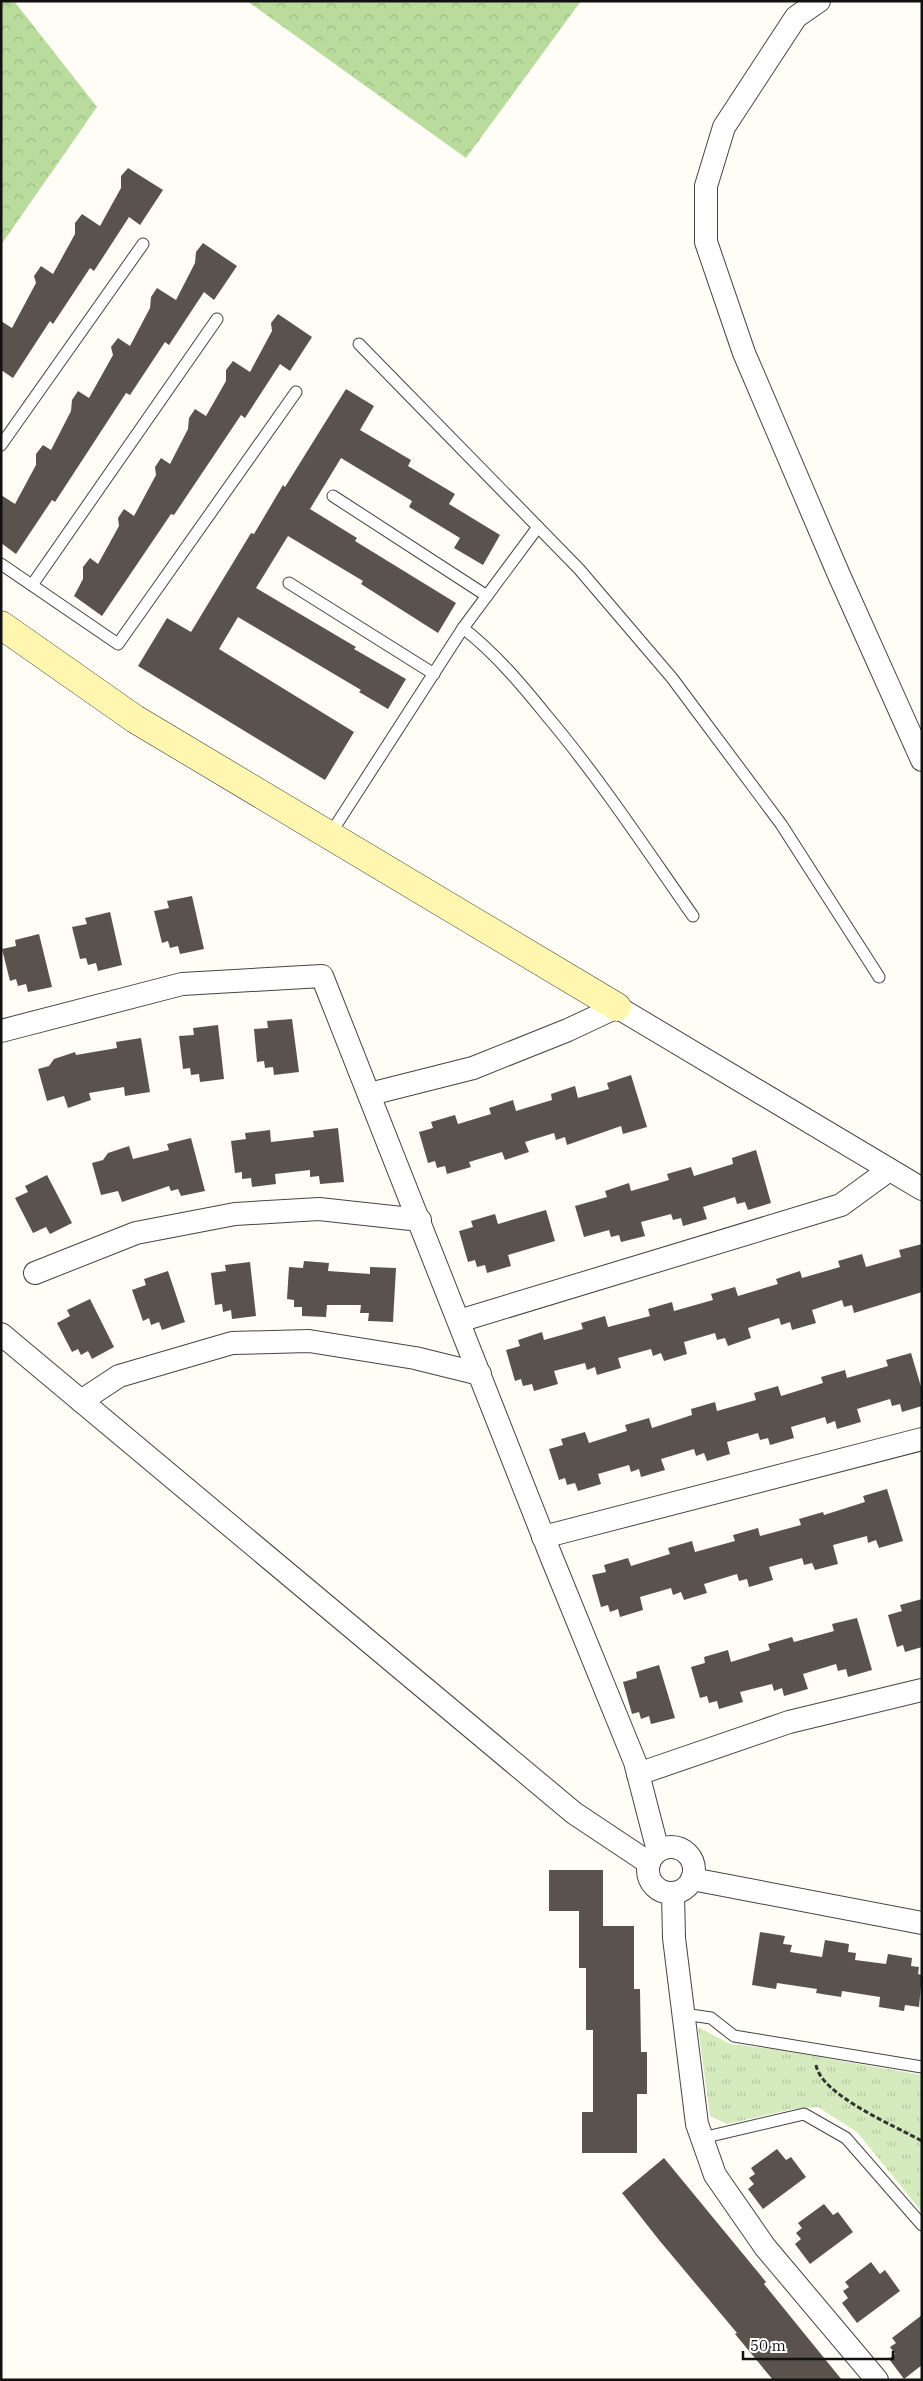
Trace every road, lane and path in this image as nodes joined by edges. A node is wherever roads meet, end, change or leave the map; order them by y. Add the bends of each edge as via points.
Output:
1 (819, 1) edge
2 (143, 244) dead end
3 (217, 319) dead end
4 (359, 344) dead end
5 (296, 392) dead end
6 (1, 445) edge
7 (333, 496) dead end
8 (538, 527) junction
9 (1, 564) edge
10 (290, 582) dead end
11 (32, 585) junction
12 (487, 596) junction
13 (1, 625) edge
14 (464, 628) junction
15 (434, 674) junction
16 (922, 760) edge
17 (329, 836) junction
18 (692, 916) dead end
19 (879, 978) dead end
20 (616, 1007) junction
21 (1, 1031) edge
22 (370, 1094) junction
23 (889, 1170) junction
24 (922, 1189) edge
25 (420, 1220) junction
26 (36, 1273) dead end
27 (459, 1320) junction
28 (1, 1334) edge
29 (480, 1374) junction
30 (81, 1401) junction
31 (922, 1439) edge
32 (543, 1537) junction
33 (922, 1690) edge
34 (638, 1774) junction
35 (653, 1857) junction
36 (692, 1879) junction
37 (673, 1894) junction
38 (922, 1923) edge
39 (684, 2014) junction
40 (817, 2050) junction
41 (922, 2067) edge
42 (702, 2138) junction
43 (922, 2140) edge
44 (922, 2225) edge
45 (877, 2380) edge

1 - 16 street via 796,17 724,127 706,186 706,242 744,353
2 - 6 lane
3 - 11 lane
4 - 8 lane
5 - 11 lane via 118,644
7 - 12 lane
8 - 12 lane
8 - 19 lane via 579,569 672,678 781,824
9 - 11 lane
10 - 15 lane
12 - 14 lane
13 - 17 street via 135,719
14 - 15 lane
14 - 18 lane via 516,678 571,744
15 - 17 lane
17 - 20 street
20 - 22 street via 473,1068
20 - 23 street
21 - 22 street via 182,984 322,976
22 - 25 street
23 - 24 street
23 - 27 street via 841,1205
25 - 26 street via 319,1208 235,1214 136,1233
25 - 27 street
27 - 29 street
28 - 30 street
29 - 30 street via 415,1358 309,1341 232,1343 119,1376
29 - 32 street
30 - 35 street via 574,1813
31 - 32 street
32 - 34 street
33 - 34 street via 789,1722
34 - 35 street
35 - 36 street via 673,1847 687,1853 694,1866
35 - 37 street via 649,1878 653,1885
36 - 37 street via 687,1887
36 - 38 street
37 - 39 street via 674,1938
39 - 40 lane via 711,2018 734,2036
39 - 42 street
40 - 41 lane
40 - 43 path via 815,2067 822,2080 839,2096
42 - 44 lane via 804,2114 846,2138
42 - 45 street via 715,2175 765,2246

